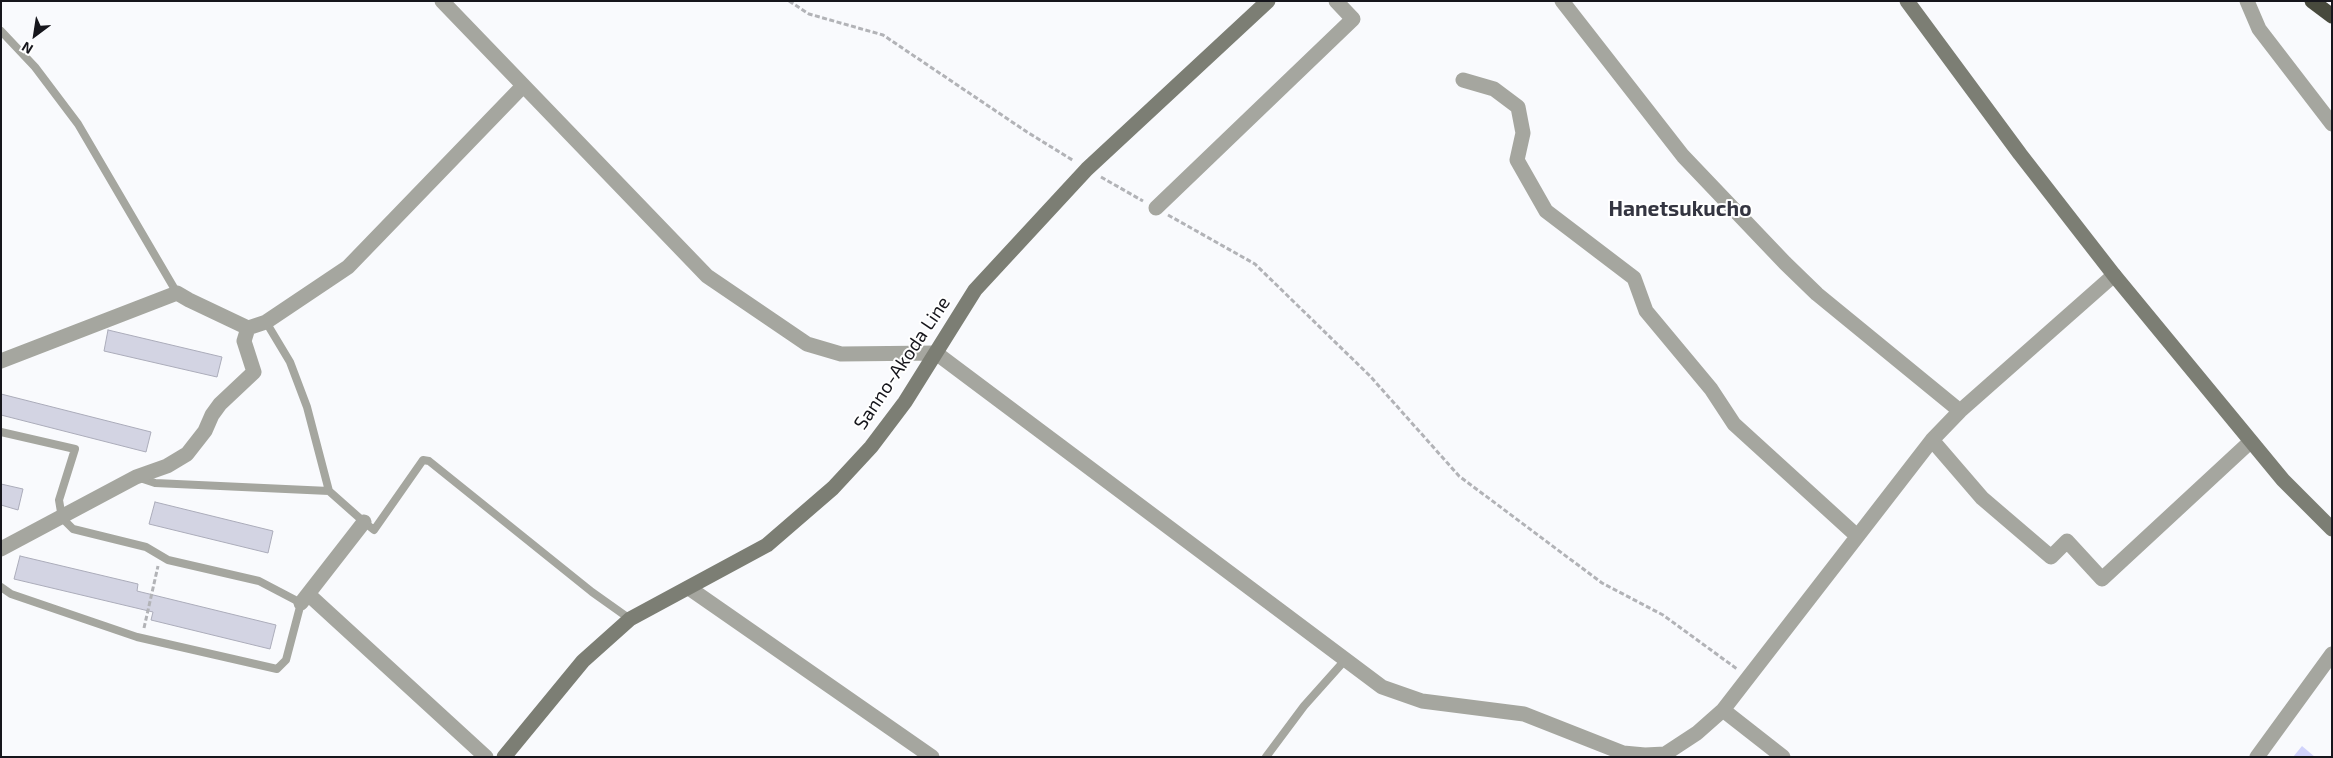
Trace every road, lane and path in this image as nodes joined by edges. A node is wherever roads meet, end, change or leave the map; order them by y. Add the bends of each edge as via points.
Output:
1 (442, 1) edge
2 (789, 1) edge
3 (1268, 1) edge
4 (1336, 1) edge
5 (1562, 1) edge
6 (1907, 1) edge
7 (2247, 1) edge
8 (2312, 1) edge
9 (2332, 16) edge
10 (1, 31) edge
11 (1463, 80) dead end
12 (522, 87) junction
13 (2332, 124) edge
14 (1087, 170) junction
15 (1156, 208) junction
16 (2114, 275) junction
17 (177, 293) junction
18 (266, 322) junction
19 (248, 328) junction
20 (936, 353) junction
21 (2, 357) edge
22 (1960, 411) junction
23 (1, 432) edge
24 (1932, 440) junction
25 (2250, 442) junction
26 (136, 476) junction
27 (329, 491) junction
28 (62, 518) junction
29 (364, 522) junction
30 (2332, 529) edge
31 (1857, 536) junction
32 (1, 550) edge
33 (162, 556) junction
34 (1, 587) edge
35 (689, 588) junction
36 (304, 599) junction
37 (630, 618) junction
38 (142, 638) junction
39 (2332, 654) edge
40 (1346, 659) junction
41 (1748, 676) junction
42 (1723, 710) junction
43 (1645, 756) edge
44 (486, 757) edge
45 (504, 757) edge
46 (932, 757) edge
47 (1266, 757) edge
48 (1783, 757) edge
49 (2257, 757) edge

1 - 12 street
2 - 14 path via 809,14 883,35
3 - 14 main road, Sanno-Akoda Line
4 - 15 street via 1353,19
5 - 22 street via 1683,156 1785,263 1817,294
6 - 16 main road
7 - 13 street via 2258,29
8 - 9 highway
10 - 17 lane via 35,67 78,124
11 - 31 street via 1494,89 1518,107 1523,133 1517,160 1546,210 1634,278 1646,311 1711,389 1734,424
12 - 18 street via 348,267
12 - 20 street via 707,276 807,344 841,354
14 - 15 path
14 - 20 main road, Sanno-Akoda Line via 975,290
15 - 41 path via 1255,264 1370,376 1459,476 1602,583 1663,615
16 - 22 street
16 - 25 main road
17 - 19 street
17 - 21 street
18 - 19 street
18 - 27 lane via 297,380
19 - 26 street via 244,341 254,372 220,404 187,454 167,466
20 - 35 main road, Sanno-Akoda Line via 871,447 826,494 767,545
20 - 40 street
22 - 24 street
23 - 28 lane via 75,449 59,500
24 - 25 street via 1982,498 2051,557 2067,541 2102,579
24 - 31 street
25 - 30 main road
26 - 27 lane via 155,483
26 - 28 street
27 - 29 lane
28 - 32 street
28 - 33 lane via 73,529 146,548
29 - 36 street
29 - 37 lane via 374,530 423,460 429,461 592,592
31 - 41 street
33 - 36 lane via 175,562 259,581
33 - 38 path
34 - 38 lane via 11,594
35 - 37 main road, Sanno-Akoda Line
35 - 46 street
36 - 38 lane via 286,660 277,669
36 - 44 street
37 - 45 main road, Sanno-Akoda Line via 583,661
39 - 49 street
40 - 43 street via 1382,686 1422,702 1524,714 1623,753
40 - 47 lane via 1304,706
41 - 42 street
42 - 43 street via 1698,733 1665,754
42 - 48 street

